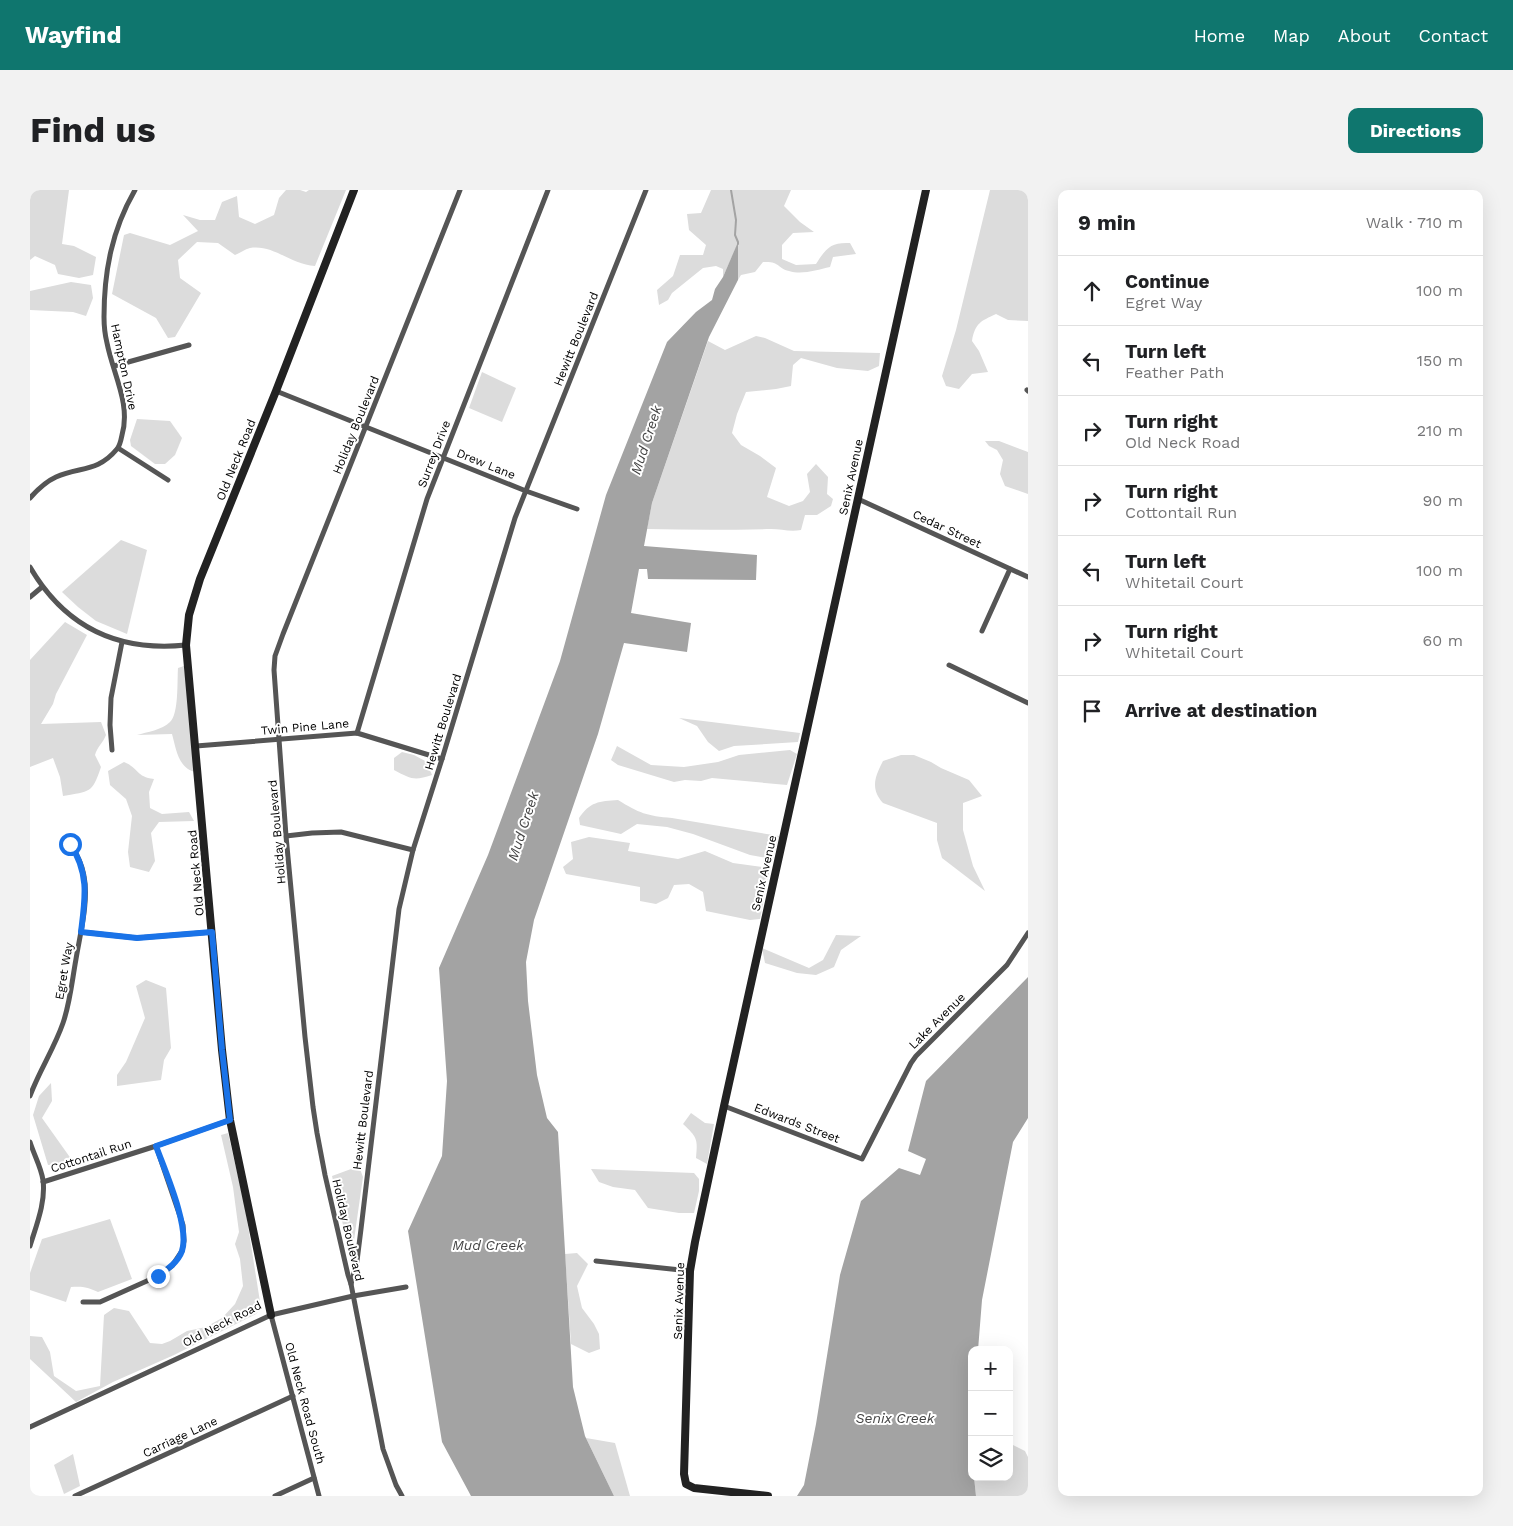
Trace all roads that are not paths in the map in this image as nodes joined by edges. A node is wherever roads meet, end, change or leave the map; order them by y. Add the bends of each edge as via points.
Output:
1 (135, 190) edge
2 (354, 190) edge
3 (460, 190) edge
4 (548, 190) edge
5 (646, 190) edge
6 (926, 190) edge
7 (189, 345) dead end
8 (114, 366) junction
9 (276, 391) junction
10 (366, 426) junction
11 (118, 448) junction
12 (443, 458) junction
13 (168, 480) dead end
14 (526, 491) junction
15 (30, 498) edge
16 (858, 499) junction
17 (577, 509) dead end
18 (30, 567) edge
19 (1010, 568) junction
20 (1028, 577) edge
21 (42, 587) junction
22 (30, 597) edge
23 (982, 632) dead end
24 (122, 642) junction
25 (186, 645) junction
26 (949, 665) dead end
27 (1028, 703) edge
28 (357, 733) junction
29 (280, 739) junction
30 (196, 746) junction
31 (112, 750) dead end
32 (442, 759) junction
33 (286, 836) junction
34 (70, 844) dead end
35 (413, 850) junction
36 (81, 932) junction
37 (212, 932) junction
38 (1028, 933) edge
39 (30, 1096) edge
40 (724, 1106) junction
41 (230, 1120) junction
42 (30, 1142) edge
43 (156, 1146) junction
44 (862, 1159) joint
45 (43, 1182) junction
46 (30, 1246) edge
47 (596, 1261) dead end
48 (690, 1270) junction
49 (351, 1284) junction
50 (406, 1287) dead end
51 (353, 1296) junction
52 (83, 1302) dead end
53 (271, 1315) junction
54 (293, 1396) junction
55 (30, 1427) edge
56 (314, 1478) junction
57 (75, 1496) edge
58 (275, 1496) edge
59 (319, 1496) edge
60 (402, 1496) edge
61 (768, 1496) edge

1 - 8 street, Hampton Drive via 124,209 107,266 104,319
2 - 9 street, Old Neck Road
3 - 10 street, Holiday Boulevard
4 - 12 street, Surrey Drive
5 - 14 street, Hewitt Boulevard
6 - 16 street, Senix Avenue
7 - 8 street
8 - 11 street, Hampton Drive via 125,416
9 - 10 street, Drew Lane
9 - 25 street, Old Neck Road via 195,593
10 - 12 street, Drew Lane
10 - 29 street, Holiday Boulevard via 276,656 274,677
11 - 13 street
11 - 15 street via 91,468 48,481
12 - 14 street, Drew Lane
12 - 28 street, Surrey Drive via 427,499
14 - 17 street, Drew Lane
14 - 32 street, Hewitt Boulevard
16 - 19 street, Cedar Street
16 - 40 street, Senix Avenue
18 - 21 street
19 - 20 street, Cedar Street
19 - 23 street
21 - 22 street
21 - 24 street via 77,621
24 - 25 street via 153,647
24 - 31 street via 111,698
25 - 30 street, Old Neck Road
26 - 27 street
28 - 29 street, Twin Pine Lane
28 - 32 street, Twin Pine Lane
29 - 30 street, Twin Pine Lane
29 - 33 street, Holiday Boulevard
30 - 37 street, Old Neck Road
32 - 35 street, Hewitt Boulevard
33 - 35 street via 342,832
33 - 49 street, Holiday Boulevard via 317,1133
34 - 36 street, Egret Way via 78,855 84,876
35 - 49 street, Hewitt Boulevard via 399,909 357,1261
36 - 37 street via 137,938
36 - 39 street, Egret Way via 63,1023
37 - 41 street, Old Neck Road
38 - 44 street, Lake Avenue via 1007,965 910,1063
40 - 44 street, Edwards Street
40 - 48 street, Senix Avenue
41 - 43 street, Cottontail Run
41 - 53 street, Old Neck Road
42 - 45 street
43 - 45 street, Cottontail Run
43 - 52 street via 183,1225 182,1251 172,1266 158,1276 100,1302
45 - 46 street via 42,1203
47 - 48 street
48 - 61 street, Senix Avenue via 686,1484 694,1488
49 - 51 street, Holiday Boulevard
50 - 51 street
51 - 53 street
51 - 60 street, Holiday Boulevard via 383,1449
53 - 54 street, Old Neck Road South
53 - 55 street, Old Neck Road
54 - 56 street, Old Neck Road South
54 - 57 street, Carriage Lane
56 - 58 street
56 - 59 street, Old Neck Road South

